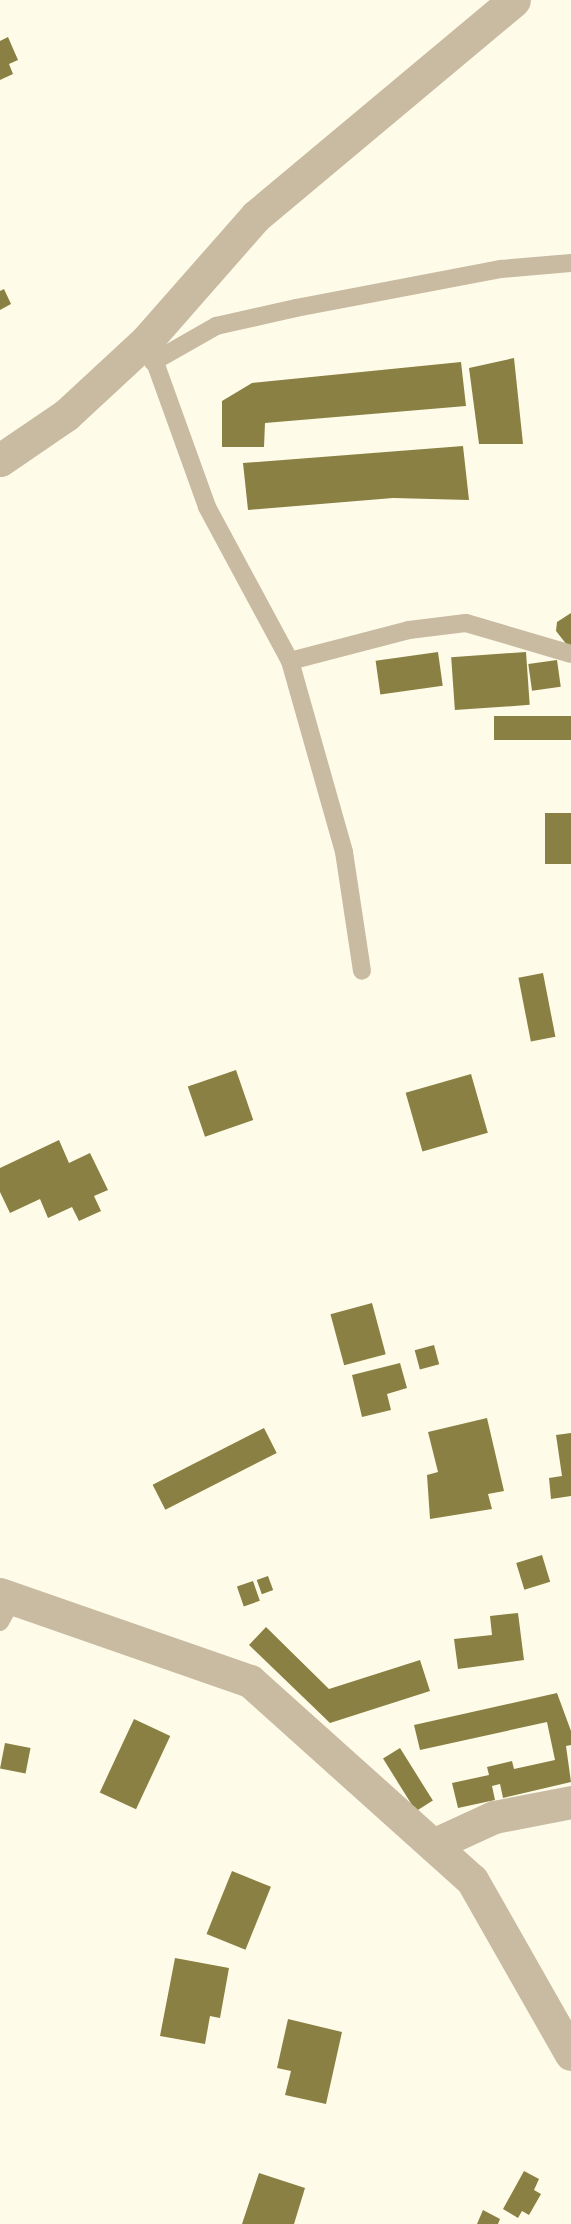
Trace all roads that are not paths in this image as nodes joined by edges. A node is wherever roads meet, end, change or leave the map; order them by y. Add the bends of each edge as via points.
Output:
1 (514, 0) edge
2 (571, 263) edge
3 (150, 351) junction
4 (0, 460) edge
5 (571, 654) edge
6 (290, 661) junction
7 (362, 971) dead end
8 (4, 1605) edge
9 (571, 1802) edge
10 (433, 1845) junction
11 (571, 2054) edge

1 - 3 street via 256,216
2 - 3 lane via 501,268 284,310 216,326
3 - 4 street
3 - 6 lane via 207,507
5 - 6 lane via 466,623 409,630
6 - 7 lane via 344,852
8 - 10 street via 250,1681
9 - 10 street via 494,1817
10 - 11 street via 472,1880

